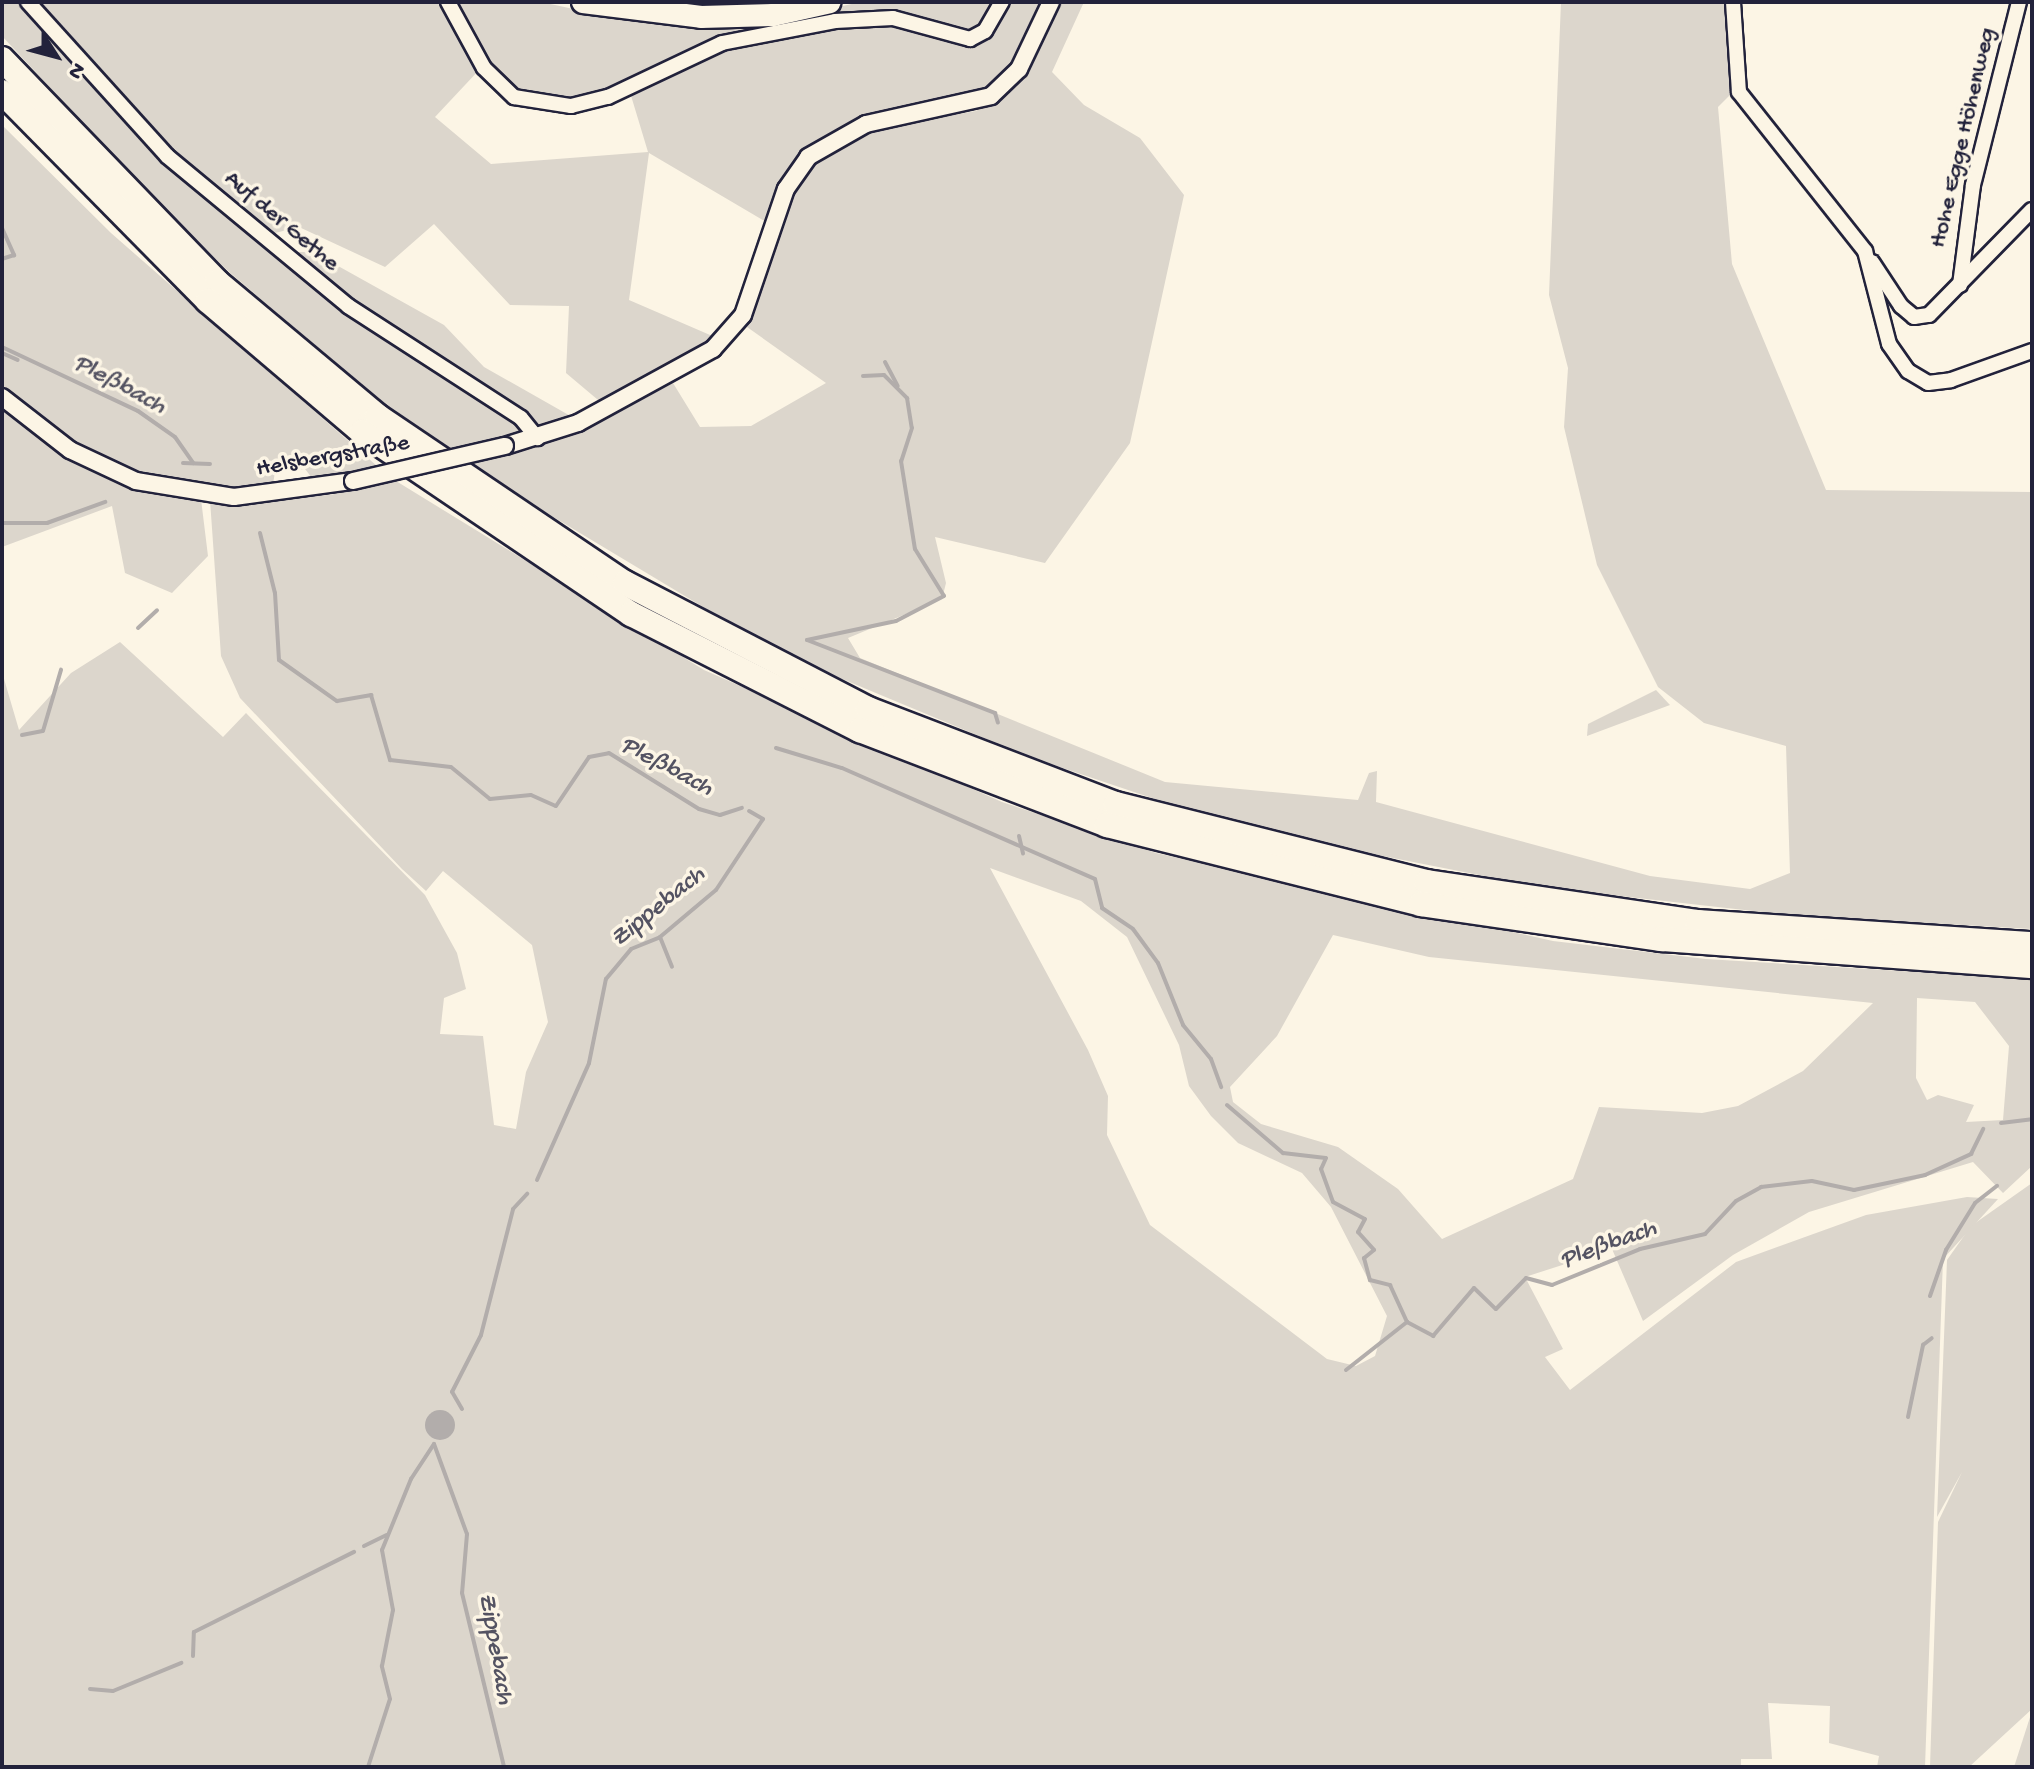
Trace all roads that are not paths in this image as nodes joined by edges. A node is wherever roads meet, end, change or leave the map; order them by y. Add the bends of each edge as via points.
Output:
1 (28, 2) edge
2 (448, 2) edge
3 (583, 2) edge
4 (830, 2) edge
5 (1002, 2) edge
6 (1051, 2) edge
7 (1733, 2) edge
8 (2019, 2) edge
9 (2, 59) edge
10 (2, 92) edge
11 (2032, 210) edge
12 (1865, 251) junction
13 (1960, 285) junction
14 (2032, 351) edge
15 (2, 397) edge
16 (537, 438) junction
17 (2032, 944) edge
18 (2032, 966) edge

1 - 16 street, Auf der Gethe via 167,156 348,306 521,418
2 - 5 street via 484,68 514,97 571,106 608,97 722,43 835,21 893,18 970,39 985,31
3 - 4 main road via 701,17 773,15
6 - 16 street, Helsbergstraße via 1019,69 991,96 866,124 808,157 786,189 743,315 721,342 616,404
7 - 12 street via 1739,92
8 - 13 street, Hohe Egge Höhenweg via 1973,185
9 - 17 highway via 217,282 377,416 625,583 868,709 1153,815 1427,882 1698,922
10 - 18 highway via 208,301 362,432 631,614 873,736 1107,825 1421,904 1661,939
11 - 13 street
12 - 13 street via 1914,317 1929,315
12 - 14 street via 1889,344 1918,377 1951,380
15 - 16 street, Helsbergstraße, bridge via 70,450 136,481 234,497 353,481

